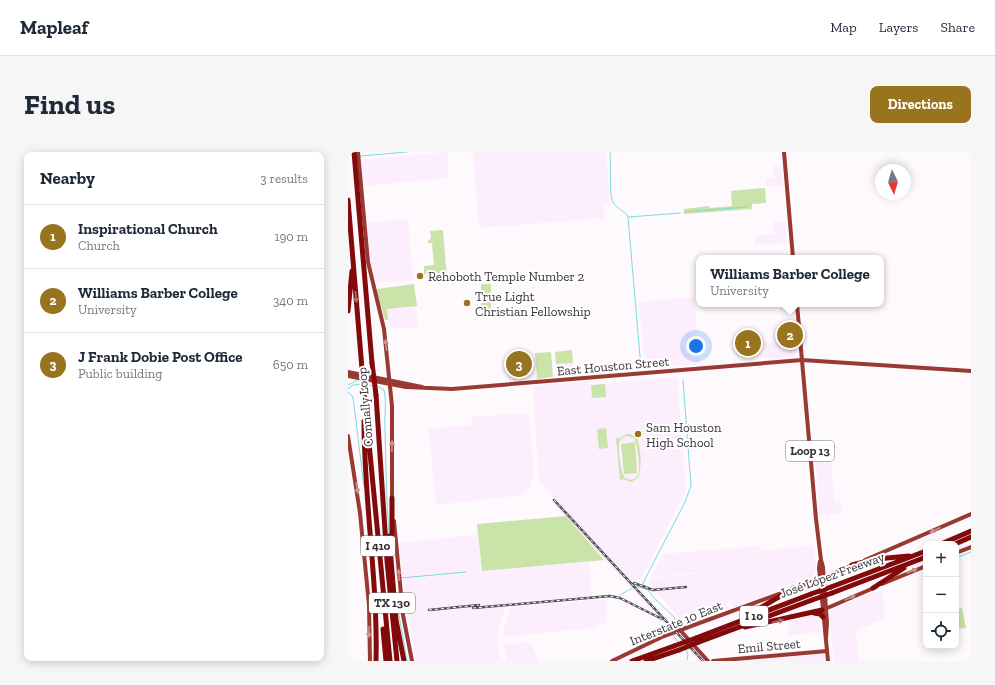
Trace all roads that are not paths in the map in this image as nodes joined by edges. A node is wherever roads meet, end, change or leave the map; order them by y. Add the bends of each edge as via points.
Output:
1 (354, 152) edge
2 (358, 152) edge
3 (784, 152) edge
4 (348, 200) edge
5 (793, 255) edge
6 (353, 258) junction
7 (797, 307) edge
8 (348, 311) edge
9 (802, 360) junction
10 (971, 371) edge
11 (348, 372) edge
12 (348, 376) edge
13 (389, 382) junction
14 (399, 386) junction
15 (424, 388) junction
16 (391, 397) junction
17 (366, 404) junction
18 (348, 436) edge
19 (380, 461) junction
20 (392, 498) junction
21 (971, 514) edge
22 (971, 531) edge
23 (971, 537) edge
24 (948, 541) edge
25 (959, 542) edge
26 (971, 546) edge
27 (959, 552) edge
28 (923, 553) edge
29 (923, 554) edge
30 (923, 554) edge
31 (387, 561) junction
32 (913, 562) junction
33 (852, 566) junction
34 (923, 567) edge
35 (392, 571) junction
36 (822, 578) junction
37 (794, 588) junction
38 (873, 588) junction
39 (832, 590) junction
40 (824, 609) junction
41 (384, 612) junction
42 (813, 612) junction
43 (823, 617) junction
44 (732, 627) junction
45 (680, 630) junction
46 (826, 638) junction
47 (698, 640) junction
48 (827, 651) junction
49 (704, 656) junction
50 (370, 661) edge
51 (376, 661) edge
52 (386, 661) edge
53 (390, 661) edge
54 (396, 661) edge
55 (403, 661) edge
56 (412, 661) edge
57 (612, 661) edge
58 (632, 661) edge
59 (646, 661) edge
60 (702, 661) edge
61 (708, 661) edge
62 (712, 661) edge
63 (828, 661) edge

1 - 19 highway, Connally Loop / I 410, bridge
13 -> 2 main road via 383,320 368,262
3 - 5 main road
4 - 6 highway, Connally Loop / I 410
6 - 8 highway
6 -> 17 highway, Connally Loop / I 410, bridge
7 - 9 main road, Loop 13
9 - 10 main road, East Houston Street
9 - 15 main road, East Houston Street via 460,389
9 - 36 main road, Loop 13 via 821,560 819,568
11 - 13 main road, East Houston Street
12 - 13 main road, East Houston Street
13 - 14 main road, East Houston Street
13 - 15 main road, East Houston Street
13 - 16 main road
14 - 15 main road, East Houston Street
14 - 16 main road via 394,389
20 -> 16 main road
17 - 41 highway, Connally Loop / I 410
17 - 51 highway via 366,484 375,584
18 -> 50 main road via 360,513 369,605
19 - 31 highway, Connally Loop / I 410
19 - 35 highway
20 - 35 highway
56 -> 20 main road via 403,615
21 -> 33 main road, Interstate 10 East
22 - 24 highway
23 - 25 highway
26 - 27 main road
28 - 33 highway via 869,560
29 - 32 highway, José López Freeway / I 10
30 - 39 highway, José López Freeway / I 10
31 - 54 highway, Connally Loop / I 410
31 - 55 highway, TX 130
32 - 38 highway
32 - 39 highway, José López Freeway / I 10
33 - 36 main road, Interstate 10 East
38 -> 34 main road
35 - 55 highway
36 - 37 main road, Interstate 10 East
36 - 40 main road, Loop 13
37 - 44 highway
37 - 45 main road, Interstate 10 East
40 -> 38 main road
39 - 44 highway, José López Freeway / I 10, bridge
40 - 42 highway
40 - 43 main road, Loop 13
40 - 46 main road, Loop 13
41 - 52 highway, TX 130 via 383,637
41 - 53 highway, Connally Loop / I 410
42 - 43 highway
44 -> 42 highway
43 - 46 main road, Loop 13
44 - 47 highway, José López Freeway / I 10
45 - 49 main road
45 - 57 main road, Interstate 10 East
46 - 48 main road, Loop 13
47 - 58 highway, José López Freeway / I 10, bridge
47 - 59 highway, José López Freeway / I 10, bridge via 679,650
48 - 62 main road, Emil Street
48 - 63 main road, Loop 13
49 - 60 main road
49 - 61 main road

